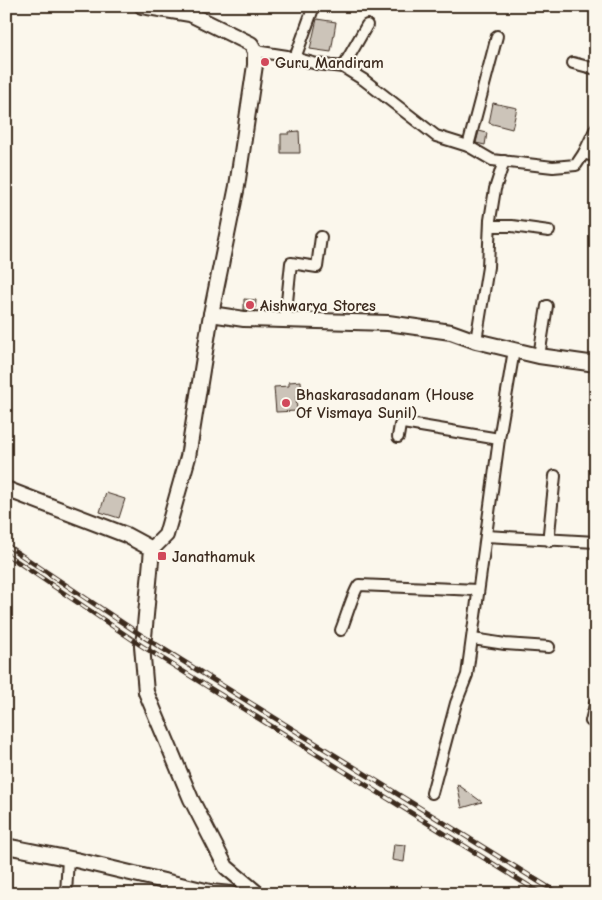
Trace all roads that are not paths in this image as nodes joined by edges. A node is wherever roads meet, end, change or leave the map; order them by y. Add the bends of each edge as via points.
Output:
1 (142, 6) edge
2 (314, 6) edge
3 (367, 25) dead end
4 (497, 36) dead end
5 (255, 51) junction
6 (295, 58) junction
7 (574, 63) dead end
8 (343, 67) junction
9 (596, 69) edge
10 (596, 128) edge
11 (468, 146) junction
12 (584, 153) junction
13 (596, 157) edge
14 (504, 161) junction
15 (490, 226) junction
16 (548, 232) dead end
17 (321, 237) dead end
18 (547, 306) dead end
19 (211, 314) junction
20 (285, 321) junction
21 (476, 341) junction
22 (514, 350) junction
23 (539, 356) junction
24 (596, 364) edge
25 (398, 437) dead end
26 (499, 439) junction
27 (555, 476) dead end
28 (6, 489) edge
29 (486, 536) junction
30 (550, 541) junction
31 (596, 542) edge
32 (152, 550) junction
33 (478, 590) junction
34 (341, 630) dead end
35 (473, 639) junction
36 (549, 647) dead end
37 (596, 701) edge
38 (596, 724) edge
39 (432, 793) dead end
40 (6, 846) edge
41 (68, 858) junction
42 (210, 893) edge
43 (66, 894) edge
44 (231, 894) edge
45 (258, 894) edge

1 - 5 main road via 190,14 252,44
2 - 6 street
3 - 8 street
4 - 11 street
5 - 6 street
5 - 19 main road via 237,186
6 - 8 street
7 - 9 street
8 - 11 street via 436,136
10 - 12 street
11 - 14 street via 492,160
12 - 13 street
12 - 14 street via 576,165 545,166
14 - 15 street via 495,189
15 - 16 street via 525,227
15 - 21 street via 488,267
17 - 20 street via 317,267 291,263
18 - 23 street
19 - 20 main road
19 - 32 main road via 188,457 166,535
20 - 21 main road via 388,323 451,332
21 - 22 main road
22 - 23 main road
22 - 26 street
23 - 24 main road
25 - 26 street via 400,424 404,423
26 - 29 street
27 - 30 street
28 - 32 main road via 126,535
29 - 30 street
29 - 33 street
30 - 31 street
32 - 45 main road via 142,646 146,692 192,799 226,867
33 - 34 street via 359,585
33 - 35 street
35 - 36 street
35 - 39 street via 467,675 456,703
37 - 38 street via 591,721
40 - 41 main road
41 - 42 main road
41 - 43 street
42 - 44 main road

